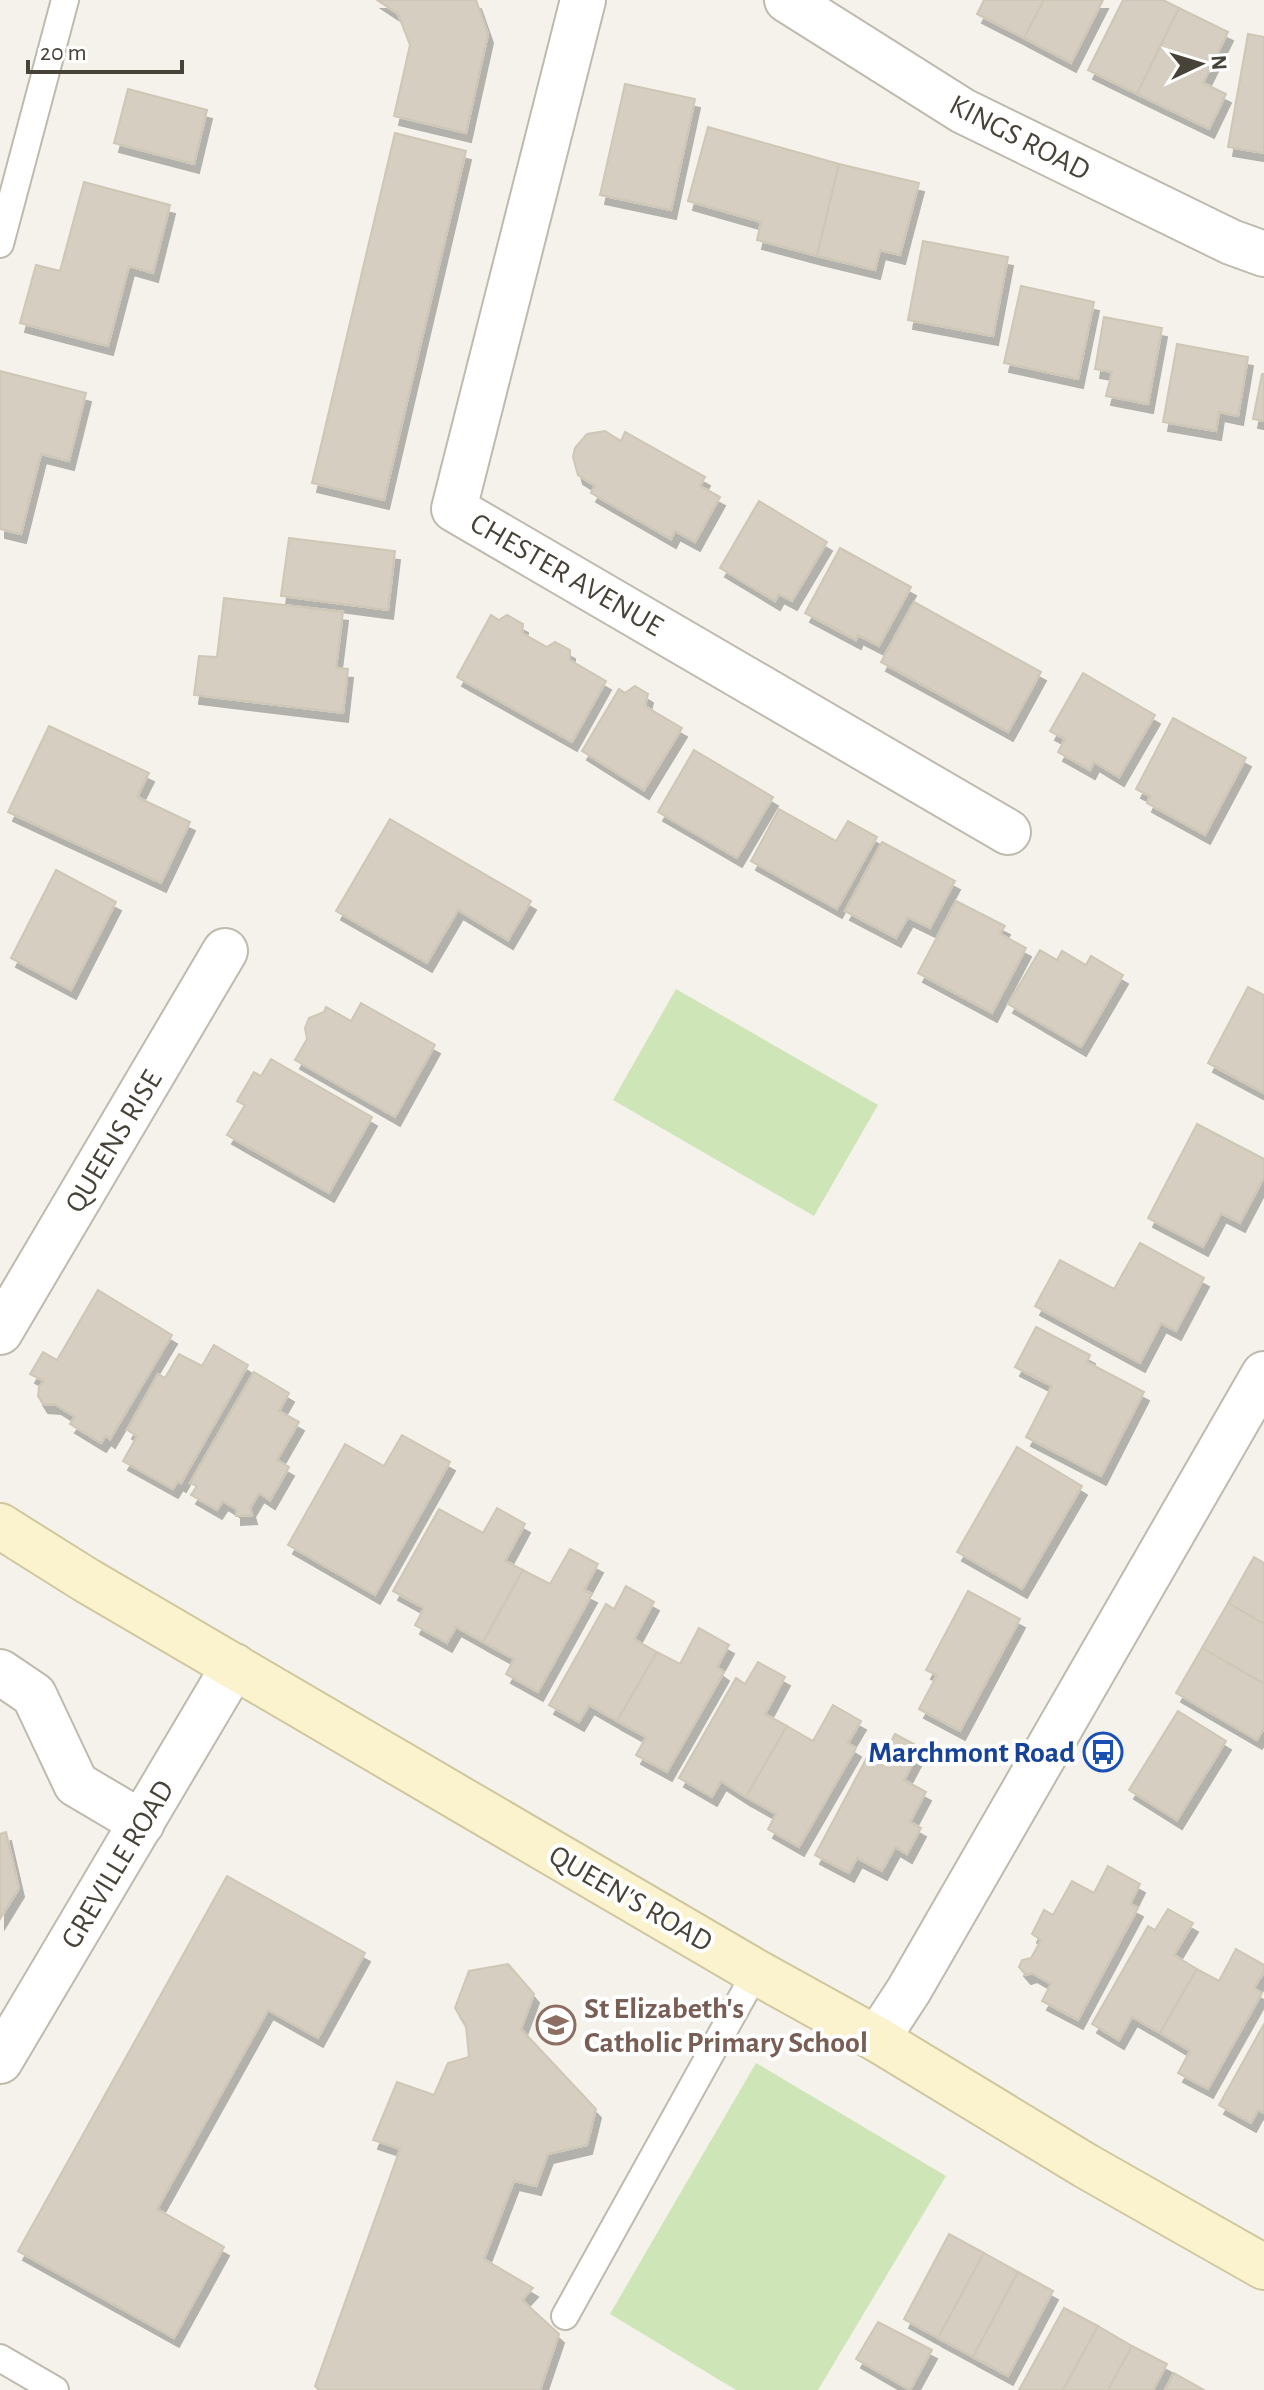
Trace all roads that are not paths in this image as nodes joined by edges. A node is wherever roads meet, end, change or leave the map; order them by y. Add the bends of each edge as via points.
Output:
1 (65, 0) edge
2 (583, 0) edge
3 (787, 0) edge
4 (0, 244) edge
5 (1264, 254) edge
6 (1008, 832) dead end
7 (225, 951) dead end
8 (0, 1332) edge
9 (1264, 1374) edge
10 (0, 1526) edge
11 (234, 1666) junction
12 (0, 1672) edge
13 (142, 1823) junction
14 (756, 1972) junction
15 (877, 2039) junction
16 (0, 2061) edge
17 (1264, 2267) edge
18 (565, 2316) dead end
19 (0, 2358) edge
20 (55, 2390) edge

1 - 4 lane
2 - 6 street, CHESTER AVENUE via 454,509
3 - 5 street, KINGS ROAD via 963,111
7 - 8 street, QUEENS RISE
9 - 15 street
10 - 11 main road, QUEEN'S ROAD
11 - 13 street, GREVILLE ROAD
11 - 14 main road, QUEEN'S ROAD
12 - 13 street via 34,1695 76,1784
13 - 16 street, GREVILLE ROAD
14 - 15 main road, QUEEN'S ROAD
14 - 18 lane
15 - 17 main road, QUEEN'S ROAD
19 - 20 lane

